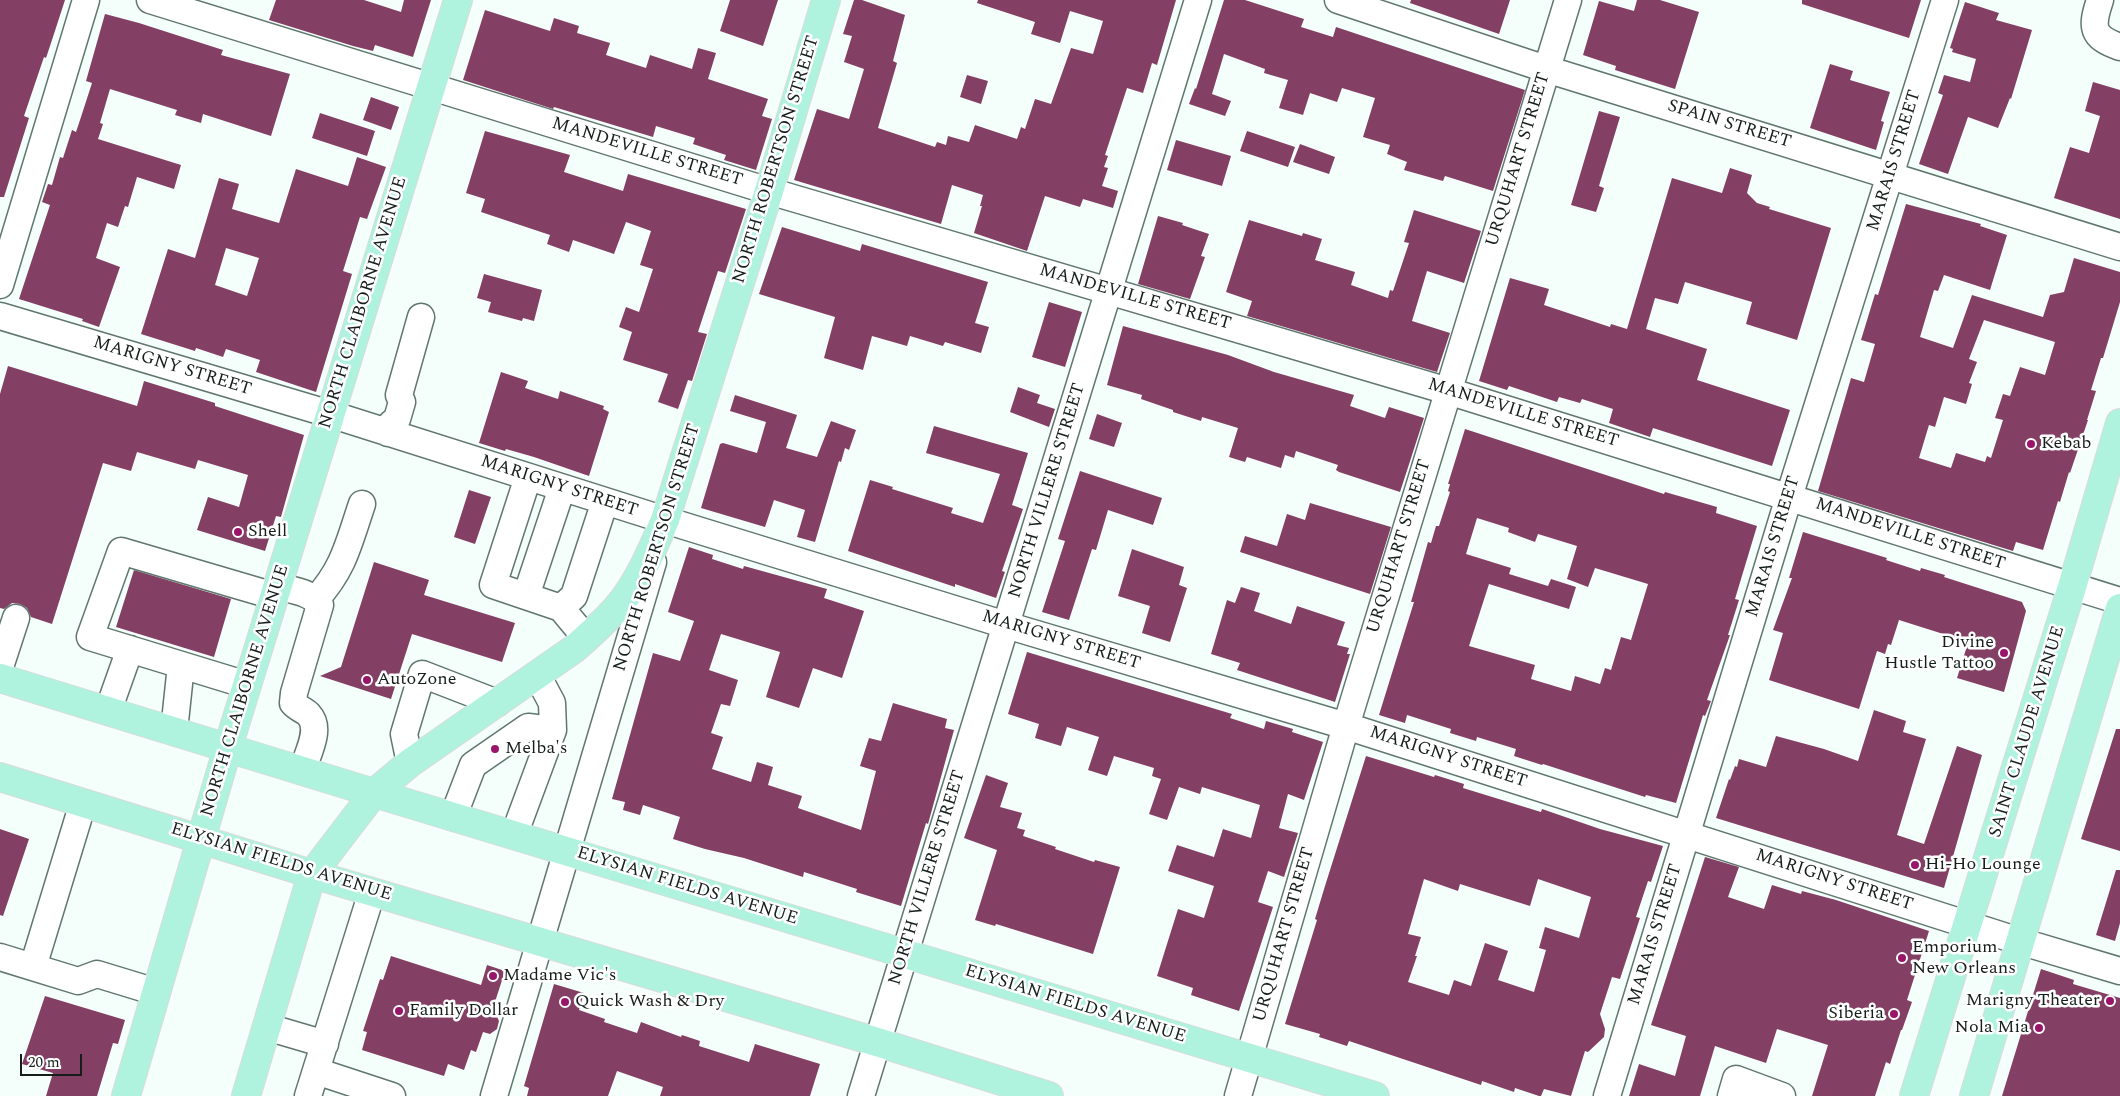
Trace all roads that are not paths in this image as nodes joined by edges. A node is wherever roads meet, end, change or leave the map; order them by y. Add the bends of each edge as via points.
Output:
1 (86, 0) edge
2 (150, 0) edge
3 (458, 0) edge
4 (826, 0) edge
5 (1198, 0) edge
6 (1338, 0) edge
7 (1568, 0) edge
8 (1945, 0) edge
9 (2100, 0) edge
10 (2120, 47) edge
11 (1546, 69) junction
12 (431, 86) junction
13 (1891, 176) junction
14 (769, 191) junction
15 (2120, 247) edge
16 (0, 285) edge
17 (1109, 290) junction
18 (0, 316) edge
19 (421, 317) dead end
20 (1448, 390) junction
21 (330, 414) junction
22 (2120, 423) edge
23 (390, 428) junction
24 (528, 477) junction
25 (562, 488) junction
26 (1789, 497) junction
27 (605, 501) junction
28 (362, 504) dead end
29 (666, 520) junction
30 (2072, 587) junction
31 (276, 591) junction
32 (526, 596) junction
33 (316, 599) junction
34 (2120, 601) edge
35 (561, 608) junction
36 (2120, 608) edge
37 (16, 618) dead end
38 (1006, 625) junction
39 (586, 638) junction
40 (130, 649) junction
41 (181, 665) junction
42 (0, 667) edge
43 (537, 675) junction
44 (0, 678) edge
45 (247, 685) junction
46 (497, 703) junction
47 (108, 711) junction
48 (1346, 726) junction
49 (174, 730) junction
50 (552, 730) junction
51 (228, 747) junction
52 (410, 763) junction
53 (302, 770) junction
54 (0, 777) edge
55 (374, 793) junction
56 (84, 803) junction
57 (452, 817) junction
58 (1687, 834) junction
59 (514, 835) junction
60 (201, 839) junction
61 (567, 851) junction
62 (312, 874) junction
63 (372, 892) junction
64 (1969, 924) junction
65 (2020, 941) junction
66 (541, 942) junction
67 (905, 953) junction
68 (0, 957) edge
69 (33, 967) junction
70 (2120, 971) edge
71 (156, 992) junction
72 (267, 1027) junction
73 (877, 1042) junction
74 (324, 1044) junction
75 (1250, 1058) junction
76 (316, 1071) junction
77 (126, 1096) edge
78 (246, 1096) edge
79 (308, 1096) edge
80 (392, 1096) edge
81 (494, 1096) edge
82 (861, 1096) edge
83 (1050, 1096) edge
84 (1238, 1096) edge
85 (1375, 1096) edge
86 (1607, 1096) edge
87 (1731, 1096) edge
88 (1782, 1096) edge
89 (1914, 1096) edge
90 (1974, 1096) edge

1 - 16 street
2 - 12 street, MANDEVILLE STREET
3 - 12 main road, NORTH CLAIBORNE AVENUE
4 - 14 main road, NORTH ROBERTSON STREET
5 - 17 street, NORTH VILLERE STREET
6 - 11 street, SPAIN STREET
7 - 11 street, URQUHART STREET
8 - 13 street, MARAIS STREET
9 - 10 street via 2094,30 2106,42
11 - 13 street, SPAIN STREET
11 - 20 street, URQUHART STREET
12 - 14 street, MANDEVILLE STREET
12 - 21 main road, NORTH CLAIBORNE AVENUE
13 - 15 street, SPAIN STREET
13 - 26 street, MARAIS STREET
14 - 17 street, MANDEVILLE STREET
14 - 29 main road, NORTH ROBERTSON STREET
17 - 20 street, MANDEVILLE STREET
17 - 38 street, NORTH VILLERE STREET
18 - 21 street, MARIGNY STREET
19 - 23 street via 399,395 393,398 387,418
20 - 26 street, MANDEVILLE STREET
20 - 48 street, URQUHART STREET
21 - 23 street, MARIGNY STREET
21 - 31 main road, NORTH CLAIBORNE AVENUE
22 - 30 main road, SAINT CLAUDE AVENUE
23 - 24 street, MARIGNY STREET
24 - 25 street, MARIGNY STREET
24 - 32 street via 493,585
25 - 27 street, MARIGNY STREET
25 - 32 street
26 - 30 street, MANDEVILLE STREET
26 - 58 street, MARAIS STREET
27 - 29 street, MARIGNY STREET
27 - 35 street via 574,596
28 - 33 street via 340,567
29 - 38 street, MARIGNY STREET
29 - 39 main road via 618,607
29 - 61 street, NORTH ROBERTSON STREET
30 - 34 street, MANDEVILLE STREET
30 - 64 main road, SAINT CLAUDE AVENUE
31 - 33 street
31 - 40 street via 121,552 90,637
31 - 45 main road, NORTH CLAIBORNE AVENUE
32 - 35 street
33 - 53 street via 320,605 293,703 308,714 314,725
35 - 39 street
36 - 65 main road
37 - 42 street
38 - 48 street, MARIGNY STREET
38 - 67 street, NORTH VILLERE STREET
39 - 43 main road
40 - 41 street
40 - 47 street
41 - 45 street
41 - 49 street
43 - 46 main road
43 - 50 street via 552,703
44 - 47 main road, ELYSIAN FIELDS AVENUE
45 - 51 main road, NORTH CLAIBORNE AVENUE
46 - 52 main road
46 - 52 street via 422,674 404,734
47 - 49 main road, ELYSIAN FIELDS AVENUE
48 - 58 street, MARIGNY STREET
48 - 75 street, URQUHART STREET
49 - 51 main road, ELYSIAN FIELDS AVENUE
50 - 57 street via 528,726 473,764
50 - 59 street
51 - 53 main road, ELYSIAN FIELDS AVENUE
51 - 60 main road, NORTH CLAIBORNE AVENUE
52 - 55 main road
53 - 55 main road, ELYSIAN FIELDS AVENUE
54 - 56 main road, ELYSIAN FIELDS AVENUE
55 - 57 main road, ELYSIAN FIELDS AVENUE
55 - 62 main road
56 - 60 main road, ELYSIAN FIELDS AVENUE
56 - 69 street
57 - 59 main road, ELYSIAN FIELDS AVENUE
58 - 64 street, MARIGNY STREET
58 - 86 street, MARAIS STREET
59 - 61 main road, ELYSIAN FIELDS AVENUE
60 - 62 main road, ELYSIAN FIELDS AVENUE
60 - 71 main road, NORTH CLAIBORNE AVENUE
61 - 66 street, NORTH ROBERTSON STREET
61 - 67 main road, ELYSIAN FIELDS AVENUE
62 - 63 main road, ELYSIAN FIELDS AVENUE
62 - 72 main road
63 - 66 main road, ELYSIAN FIELDS AVENUE
63 - 74 street
64 - 65 street, MARIGNY STREET
64 - 89 main road, SAINT CLAUDE AVENUE
65 - 70 street, MARIGNY STREET
65 - 90 main road
66 - 73 main road, ELYSIAN FIELDS AVENUE
66 - 81 street, NORTH ROBERTSON STREET
67 - 73 street, NORTH VILLERE STREET
67 - 75 main road, ELYSIAN FIELDS AVENUE
68 - 69 street
69 - 71 street via 78,981 97,974
71 - 77 main road, NORTH CLAIBORNE AVENUE
72 - 74 street
72 - 78 main road
73 - 82 street, NORTH VILLERE STREET
73 - 83 main road, ELYSIAN FIELDS AVENUE
74 - 76 street
75 - 84 street, URQUHART STREET
75 - 85 main road, ELYSIAN FIELDS AVENUE
76 - 79 street
76 - 80 street
87 - 88 street via 1736,1079

